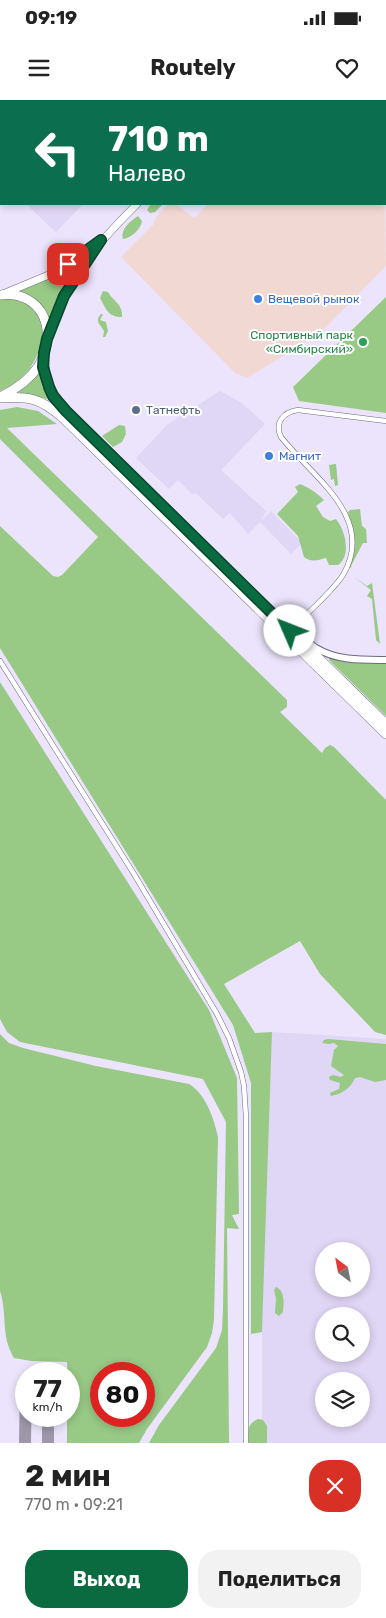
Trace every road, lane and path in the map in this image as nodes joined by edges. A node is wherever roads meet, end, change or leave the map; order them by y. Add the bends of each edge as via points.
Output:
1 (136, 205) edge
2 (101, 240) junction
3 (0, 295) edge
4 (47, 339) junction
5 (44, 353) junction
6 (0, 398) edge
7 (386, 421) edge
8 (177, 525) junction
9 (263, 605) junction
10 (296, 624) dead end
11 (386, 660) edge
12 (0, 661) edge
13 (386, 724) edge
14 (386, 734) edge
15 (246, 1443) edge

1 - 2 main road
2 - 3 main road via 52,274
2 - 4 main road via 64,296
3 - 4 highway via 18,295 38,307 45,319
4 - 5 highway
5 - 6 highway via 30,376
5 - 8 highway via 44,376 53,396
6 - 8 highway via 26,397 47,405
7 - 10 street via 298,410 283,415 279,423 279,433 344,509 351,530 352,549 340,578
8 - 9 highway
8 - 14 highway
9 - 11 street via 316,648 350,659
9 - 13 highway
12 - 15 street via 182,954 217,1014 237,1057 244,1086 246,1117

